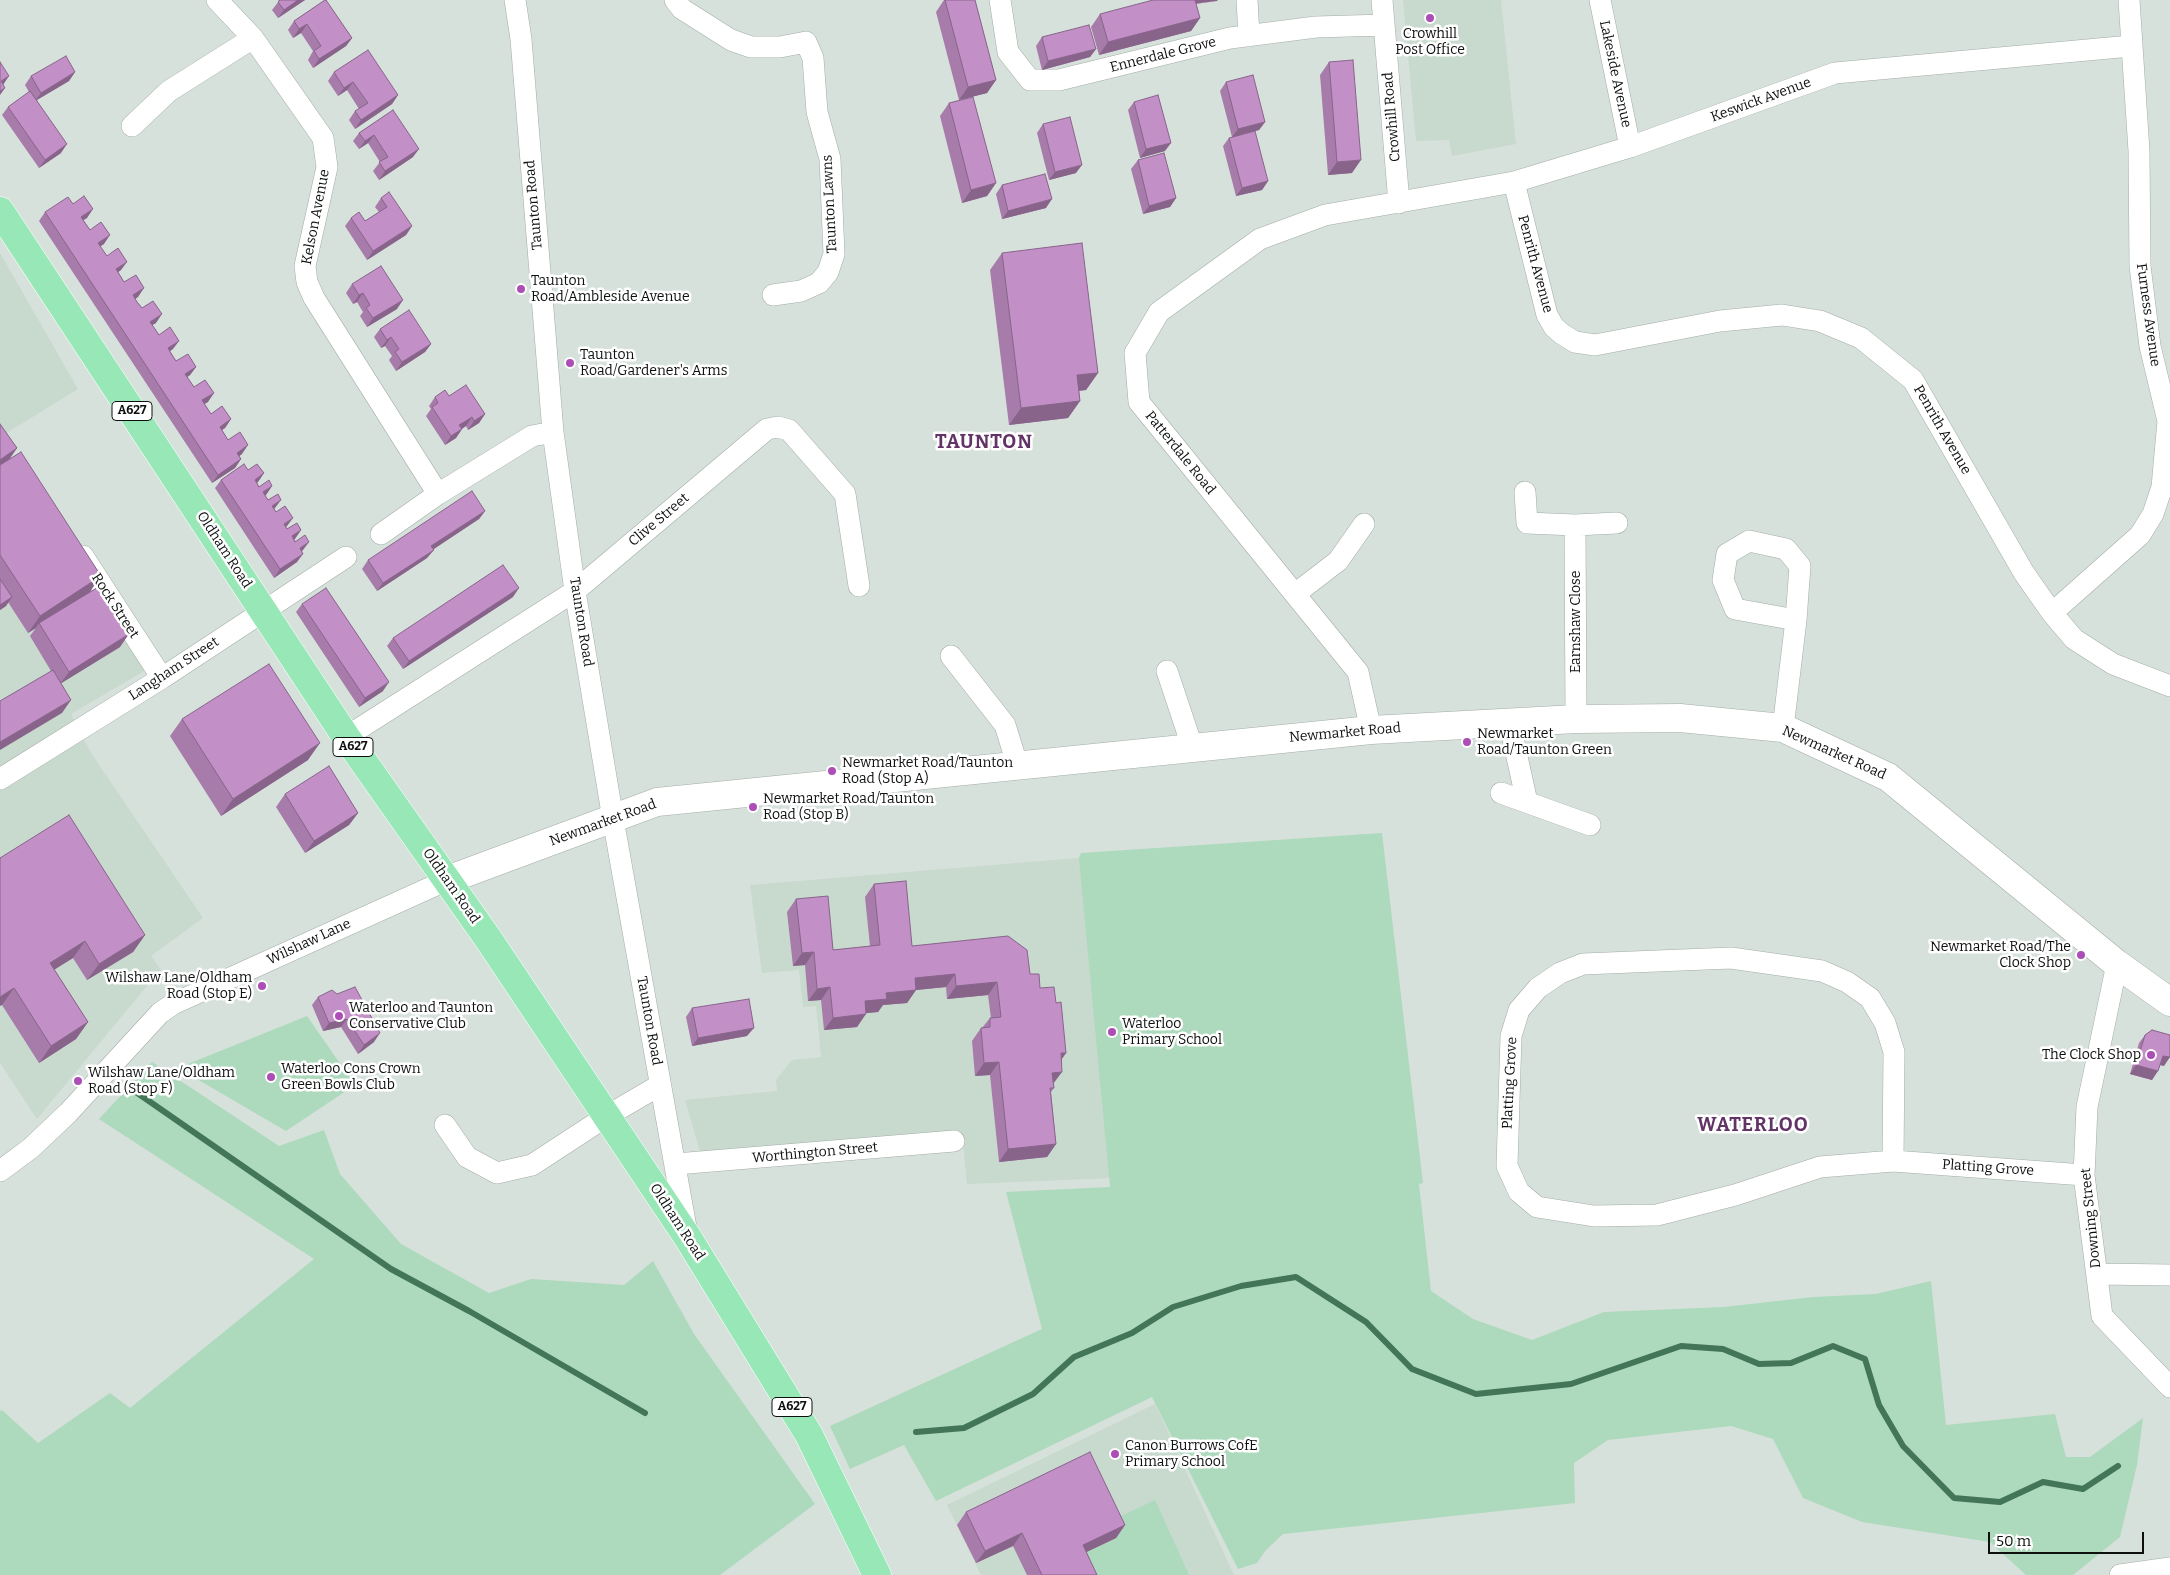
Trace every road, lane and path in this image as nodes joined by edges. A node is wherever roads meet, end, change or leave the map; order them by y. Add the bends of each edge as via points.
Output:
1 (217, 0) edge
2 (515, 0) edge
3 (675, 0) edge
4 (1000, 0) edge
5 (1247, 0) edge
6 (1382, 0) edge
7 (1600, 0) edge
8 (2129, 0) edge
9 (1384, 25) junction
10 (1249, 36) junction
11 (253, 38) junction
12 (2131, 46) junction
13 (132, 126) dead end
14 (1630, 148) junction
15 (1514, 182) junction
16 (1400, 203) junction
17 (2, 219) edge
18 (774, 295) dead end
19 (553, 432) junction
20 (1525, 492) dead end
21 (438, 494) junction
22 (1617, 523) dead end
23 (1364, 524) dead end
24 (1575, 525) junction
25 (381, 534) dead end
26 (73, 541) edge
27 (346, 557) dead end
28 (859, 586) dead end
29 (575, 590) junction
30 (1295, 594) junction
31 (264, 611) junction
32 (2052, 613) junction
33 (1796, 620) dead end
34 (951, 656) dead end
35 (1167, 671) dead end
36 (162, 678) junction
37 (2170, 686) edge
38 (1576, 719) junction
39 (1509, 721) junction
40 (1783, 728) junction
41 (1371, 730) junction
42 (346, 737) junction
43 (1193, 749) junction
44 (1018, 767) junction
45 (0, 779) edge
46 (1501, 793) dead end
47 (1527, 802) junction
48 (613, 819) junction
49 (1590, 825) dead end
50 (448, 880) junction
51 (2117, 964) junction
52 (2170, 1002) edge
53 (660, 1085) junction
54 (608, 1116) junction
55 (445, 1125) dead end
56 (954, 1141) dead end
57 (1893, 1161) junction
58 (676, 1164) junction
59 (0, 1171) edge
60 (2084, 1175) junction
61 (688, 1238) junction
62 (2097, 1274) junction
63 (2170, 1275) edge
64 (2170, 1386) edge
65 (2170, 1568) edge
66 (878, 1575) edge
67 (2120, 1575) edge

1 - 11 street, Kelson Avenue
2 - 19 street, Taunton Road via 522,49
3 - 18 street, Taunton Lawns via 682,9 731,40 751,47 780,47 806,42 813,58 818,112 830,159 834,254 828,272 819,283 801,291
4 - 10 street, Ennerdale Grove via 1008,52 1030,80 1059,80
5 - 10 street
6 - 9 street, Crowhill Road
7 - 14 street, Lakeside Avenue
8 - 12 street, Furness Avenue
9 - 10 street, Ennerdale Grove via 1316,27
9 - 16 street, Crowhill Road
11 - 13 street via 169,91
11 - 21 street, Kelson Avenue via 323,138 327,155 324,188 305,266 307,282
12 - 14 street, Keswick Avenue via 1835,73
12 - 32 street, Furness Avenue via 2139,151 2140,266 2150,346 2168,421 2162,487 2153,514 2140,535
14 - 15 street, Keswick Avenue
15 - 16 street, Keswick Avenue
15 - 32 street, Penrith Avenue via 1547,315 1554,327 1575,342 1594,345 1720,321 1782,315 1820,321 1861,338 1913,380 2024,573
16 - 30 street, Patterdale Road via 1325,215 1260,239 1158,312 1135,353 1139,402
17 - 31 highway, Oldham Road / A627
19 - 21 street via 532,436
19 - 29 street, Taunton Road
20 - 24 street via 1527,523
21 - 25 street
22 - 24 street
23 - 30 street via 1338,561
24 - 38 street, Earnshaw Close
26 - 36 street, Rock Street
27 - 31 street, Langham Street
28 - 29 street, Clive Street via 845,494 789,430 778,427 767,429
29 - 42 street, Clive Street
29 - 48 street, Taunton Road
30 - 41 street, Patterdale Road via 1358,672
31 - 36 street, Langham Street
31 - 42 highway, Oldham Road / A627
32 - 37 street, Penrith Avenue via 2074,639 2113,664
33 - 40 street
34 - 44 street via 1005,725
35 - 43 street
36 - 45 street, Langham Street
38 - 39 street, Newmarket Road
38 - 40 street, Newmarket Road via 1680,718
39 - 41 street, Newmarket Road
39 - 47 street
40 - 51 street, Newmarket Road via 1888,777
41 - 43 street, Newmarket Road
42 - 50 highway, Oldham Road / A627
43 - 44 street, Newmarket Road
44 - 48 street, Newmarket Road via 657,802
46 - 47 street
47 - 49 street
48 - 50 street, Newmarket Road
48 - 53 street, Taunton Road
50 - 54 highway, Oldham Road / A627
50 - 59 street, Wilshaw Lane via 173,1004 160,1013 68,1113 31,1148
51 - 52 street, Newmarket Road
51 - 60 street, Downing Street via 2087,1107
53 - 54 street
53 - 58 street, Taunton Road
54 - 55 street via 532,1165 497,1172 467,1157
54 - 61 highway, Oldham Road / A627
56 - 58 street, Worthington Street
57 - 57 street, Platting Grove via 1894,1052 1884,1023 1870,998 1847,982 1822,971 1732,958 1583,964 1560,973 1538,988 1519,1010 1511,1036 1507,1166 1519,1192 1537,1206 1594,1216 1657,1215 1735,1195 1820,1167
57 - 60 street, Platting Grove
58 - 61 street, Taunton Road
60 - 62 street, Downing Street
61 - 66 highway, Oldham Road / A627 via 809,1435
62 - 63 street
62 - 64 street, Downing Street via 2102,1316
65 - 67 street

